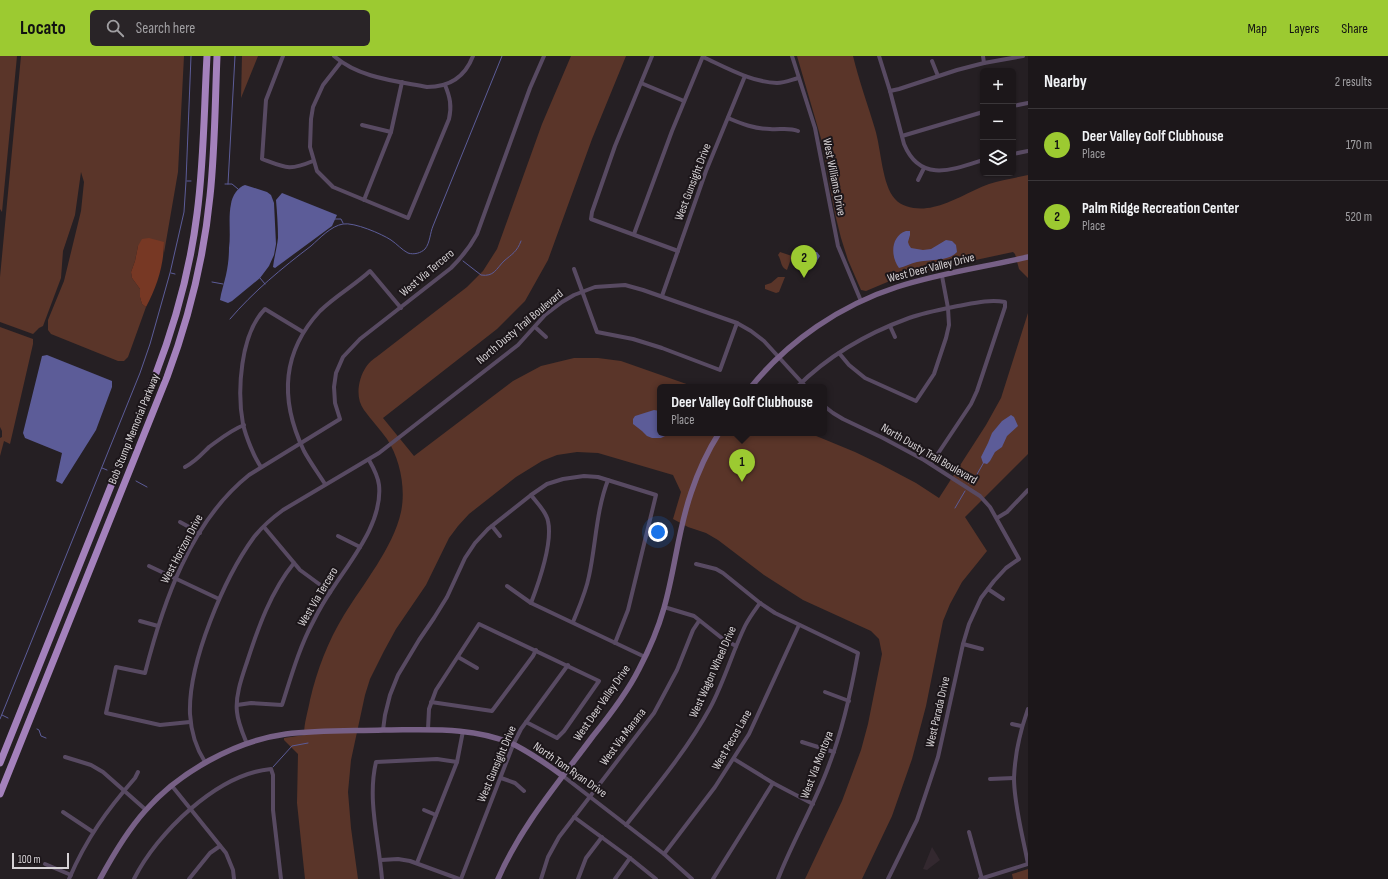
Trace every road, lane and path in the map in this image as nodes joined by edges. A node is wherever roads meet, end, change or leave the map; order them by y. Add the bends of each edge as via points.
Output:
1 (207, 56) edge
2 (217, 56) edge
3 (283, 56) edge
4 (334, 56) edge
5 (473, 56) edge
6 (544, 56) edge
7 (652, 56) edge
8 (792, 56) edge
9 (879, 56) edge
10 (983, 56) edge
11 (1023, 56) edge
12 (703, 57) edge
13 (932, 61) dead end
14 (341, 62) junction
15 (984, 63) junction
16 (745, 76) junction
17 (938, 76) junction
18 (798, 78) junction
19 (402, 82) junction
20 (641, 83) junction
21 (445, 85) junction
22 (890, 91) junction
23 (684, 101) junction
24 (1028, 103) edge
25 (1016, 105) edge
26 (980, 113) edge
27 (728, 118) junction
28 (362, 125) dead end
29 (798, 131) dead end
30 (391, 132) junction
31 (902, 136) junction
32 (1028, 151) edge
33 (1016, 153) edge
34 (313, 161) junction
35 (980, 161) edge
36 (924, 168) junction
37 (918, 180) dead end
38 (364, 200) junction
39 (634, 234) junction
40 (678, 251) junction
41 (1028, 257) edge
42 (574, 269) dead end
43 (942, 276) junction
44 (583, 291) junction
45 (662, 296) junction
46 (862, 301) junction
47 (401, 308) junction
48 (948, 308) junction
49 (737, 323) junction
50 (890, 326) junction
51 (535, 327) junction
52 (303, 332) junction
53 (546, 337) dead end
54 (895, 337) dead end
55 (839, 353) junction
56 (779, 357) junction
57 (802, 382) joint
58 (754, 384) edge
59 (827, 408) edge
60 (340, 419) joint
61 (244, 425) junction
62 (716, 436) edge
63 (301, 443) junction
64 (369, 460) junction
65 (931, 464) junction
66 (185, 467) dead end
67 (261, 468) junction
68 (608, 480) junction
69 (325, 484) junction
70 (1028, 490) edge
71 (531, 495) junction
72 (997, 518) junction
73 (180, 522) dead end
74 (264, 526) junction
75 (492, 526) junction
76 (200, 533) junction
77 (338, 536) dead end
78 (500, 536) dead end
79 (360, 547) junction
80 (1019, 559) joint
81 (294, 563) junction
82 (696, 564) dead end
83 (149, 566) dead end
84 (176, 579) junction
85 (507, 586) dead end
86 (988, 589) junction
87 (330, 592) junction
88 (219, 599) junction
89 (1003, 599) dead end
90 (531, 603) junction
91 (760, 603) junction
92 (664, 607) junction
93 (140, 621) dead end
94 (699, 621) junction
95 (573, 622) junction
96 (799, 625) junction
97 (158, 626) junction
98 (615, 643) junction
99 (963, 644) junction
100 (736, 646) junction
101 (982, 649) dead end
102 (536, 650) junction
103 (458, 657) junction
104 (645, 657) junction
105 (568, 666) junction
106 (477, 668) dead end
107 (825, 692) dead end
108 (849, 701) junction
109 (431, 702) junction
110 (237, 705) junction
111 (1028, 709) edge
112 (190, 722) junction
113 (526, 722) junction
114 (1012, 724) dead end
115 (1021, 726) junction
116 (428, 729) junction
117 (383, 730) junction
118 (463, 731) junction
119 (802, 742) dead end
120 (247, 744) junction
121 (514, 745) junction
122 (834, 752) junction
123 (65, 757) dead end
124 (734, 759) junction
125 (205, 762) junction
126 (456, 762) junction
127 (0, 764) edge
128 (138, 772) dead end
129 (563, 776) junction
130 (501, 778) junction
131 (1014, 778) junction
132 (990, 779) dead end
133 (773, 783) junction
134 (172, 786) junction
135 (124, 791) junction
136 (524, 791) dead end
137 (0, 794) edge
138 (590, 796) junction
139 (813, 804) junction
140 (190, 809) junction
141 (146, 810) junction
142 (424, 810) dead end
143 (63, 812) dead end
144 (436, 815) junction
145 (574, 817) junction
146 (626, 825) junction
147 (93, 832) junction
148 (969, 832) dead end
149 (602, 837) junction
150 (220, 846) junction
151 (664, 854) junction
152 (630, 858) junction
153 (381, 860) junction
154 (417, 863) junction
155 (46, 864) dead end
156 (1028, 864) edge
157 (70, 877) edge
158 (100, 879) edge
159 (134, 879) edge
160 (189, 879) edge
161 (234, 879) edge
162 (281, 879) edge
163 (382, 879) edge
164 (460, 879) edge
165 (498, 879) edge
166 (541, 879) edge
167 (578, 879) edge
168 (614, 879) edge
169 (656, 879) edge
170 (692, 879) edge
171 (713, 879) edge
172 (778, 879) edge
173 (888, 879) edge
174 (981, 879) edge

1 - 127 highway, Bob Stump Memorial Parkway via 197,214 188,269 177,311 155,376
2 - 137 highway, Bob Stump Memorial Parkway via 213,164 208,212 200,261 185,322 164,383
3 - 34 street via 266,100 262,159 290,168
4 - 14 street
5 - 21 street via 462,75
6 - 47 street, West Via Tercero via 471,246 451,268
7 - 20 street
8 - 18 street, West Williams Drive
9 - 22 street
10 - 15 street
11 - 15 street
12 - 16 street
12 - 23 street
13 - 17 street
14 - 19 street via 361,73
14 - 34 street via 323,85 313,107 309,142
15 - 17 street
16 - 18 street via 776,83
16 - 27 street, West Gunsight Drive
17 - 22 street
18 - 46 street, West Williams Drive via 814,128 838,246
19 - 21 street via 427,87
19 - 30 street
20 - 23 street
20 - 39 street via 615,146 590,219
21 - 38 street via 450,97 449,118 408,218
22 - 31 street
23 - 39 street
24 - 25 street
26 - 31 street
27 - 29 street via 756,128 790,128
27 - 40 street, West Gunsight Drive
28 - 30 street
30 - 38 street
31 - 36 street via 907,152
32 - 33 street
34 - 38 street via 317,171 333,187
35 - 36 street via 949,170
36 - 37 street
39 - 40 street
40 - 45 street, West Gunsight Drive
41 - 43 street, West Deer Valley Drive
42 - 44 street
43 - 46 street, West Deer Valley Drive via 896,287
43 - 48 street
44 - 45 street, North Dusty Trail Boulevard via 595,287 626,285
44 - 49 street via 597,332 633,339 720,370
44 - 51 street, North Dusty Trail Boulevard via 562,302 545,315
45 - 49 street, North Dusty Trail Boulevard
46 - 56 street, West Deer Valley Drive via 821,323
47 - 52 street via 370,271 322,309
47 - 60 street, West Via Tercero via 360,339 343,357 336,373 334,387
48 - 50 street via 909,318
48 - 55 street via 949,325 940,357 934,374 916,401 865,378
48 - 65 street via 995,300 1005,302 977,391
49 - 56 street, North Dusty Trail Boulevard via 758,336
50 - 54 street
50 - 55 street
51 - 53 street
51 - 64 street, North Dusty Trail Boulevard via 518,345
52 - 61 street via 265,309 260,314 247,343 242,363 240,393
52 - 63 street via 289,367 287,385 293,425
55 - 57 street
56 - 57 street, North Dusty Trail Boulevard
56 - 58 street, West Deer Valley Drive
59 - 65 street, North Dusty Trail Boulevard
60 - 63 street, West Horizon Drive
61 - 66 street via 224,436 192,464
61 - 67 street
62 - 92 street, West Deer Valley Drive via 691,493
63 - 67 street, West Horizon Drive
63 - 69 street
64 - 69 street, North Dusty Trail Boulevard
64 - 79 street, West Via Tercero via 377,477 379,495 374,516
65 - 72 street, North Dusty Trail Boulevard via 980,496
67 - 76 street, West Horizon Drive via 236,486 221,501
68 - 71 street via 584,476 563,479 547,484
68 - 95 street via 600,504 589,577
68 - 98 street via 656,495 628,610
69 - 74 street, North Dusty Trail Boulevard via 283,510
70 - 72 street via 1007,512
71 - 75 street
71 - 90 street via 545,514 549,531 544,566
72 - 80 street, North Dusty Trail Boulevard
73 - 76 street
74 - 81 street
74 - 88 street, North Dusty Trail Boulevard via 246,549
75 - 78 street
75 - 117 street via 475,543 465,558 447,597 401,670 390,696
76 - 84 street, West Horizon Drive
77 - 79 street
79 - 87 street, West Via Tercero
80 - 86 street, West Parada Drive via 1006,568
81 - 87 street
81 - 110 street via 274,596 256,635 241,680
82 - 91 street via 723,573
83 - 84 street
84 - 88 street
84 - 97 street, West Horizon Drive
85 - 90 street
86 - 89 street
86 - 99 street, West Parada Drive via 973,613
87 - 110 street, West Via Tercero via 299,653 282,705
88 - 112 street, North Dusty Trail Boulevard via 196,666
90 - 95 street
91 - 96 street
91 - 100 street, West Wagon Wheel Drive
92 - 94 street via 687,613
92 - 104 street, West Deer Valley Drive
93 - 97 street
94 - 100 street via 723,640
94 - 138 street, West Via Manana via 654,713
95 - 98 street
96 - 108 street, West Via Montoya via 858,654
96 - 124 street, West Pecos Lane via 749,734
97 - 112 street, West Horizon Drive via 145,673 116,667 106,713 160,725
98 - 104 street
99 - 101 street
99 - 173 street, West Parada Drive via 938,757 917,820
100 - 146 street, West Wagon Wheel Drive via 727,672 697,730
102 - 103 street via 479,624
102 - 105 street
102 - 109 street via 492,711
103 - 106 street
103 - 109 street
104 - 129 street, West Deer Valley Drive via 626,691
105 - 113 street, West Gunsight Drive
105 - 113 street via 599,681 564,731 557,738
107 - 108 street
108 - 122 street, West Via Montoya
109 - 116 street
110 - 120 street
111 - 115 street
112 - 125 street, North Dusty Trail Boulevard via 199,754
113 - 121 street, West Gunsight Drive
114 - 115 street
115 - 131 street
116 - 117 street, North Tom Ryan Drive
116 - 118 street, North Tom Ryan Drive
117 - 120 street, North Tom Ryan Drive via 285,734
118 - 121 street, North Tom Ryan Drive
118 - 126 street
119 - 122 street
120 - 125 street, North Tom Ryan Drive
121 - 129 street, North Tom Ryan Drive
121 - 130 street, West Gunsight Drive
122 - 139 street, West Via Montoya
123 - 135 street via 91,765
124 - 133 street
124 - 151 street, West Pecos Lane
125 - 134 street, North Tom Ryan Drive
126 - 144 street
126 - 153 street via 437,759 376,762 372,791
128 - 135 street
129 - 138 street, North Tom Ryan Drive
129 - 165 street, West Deer Valley Drive via 522,833
130 - 136 street via 515,783
130 - 164 street, West Gunsight Drive
131 - 132 street
131 - 156 street
133 - 139 street
133 - 171 street
134 - 140 street
134 - 141 street, North Tom Ryan Drive
135 - 141 street
135 - 147 street
138 - 145 street, West Via Manana
138 - 146 street, North Tom Ryan Drive
139 - 172 street, West Via Montoya
140 - 150 street
140 - 159 street via 153,848
140 - 162 street via 214,791 241,777 271,769
141 - 158 street, North Tom Ryan Drive via 120,845
142 - 144 street
143 - 147 street
144 - 154 street
145 - 149 street
145 - 166 street, West Via Manana via 555,844
146 - 151 street, North Tom Ryan Drive
147 - 157 street
148 - 174 street
149 - 152 street
149 - 167 street via 586,858
150 - 160 street via 210,853
150 - 161 street via 226,853
151 - 170 street, North Tom Ryan Drive
152 - 168 street
152 - 169 street
153 - 154 street via 398,859
153 - 163 street
154 - 164 street
155 - 157 street
156 - 174 street

